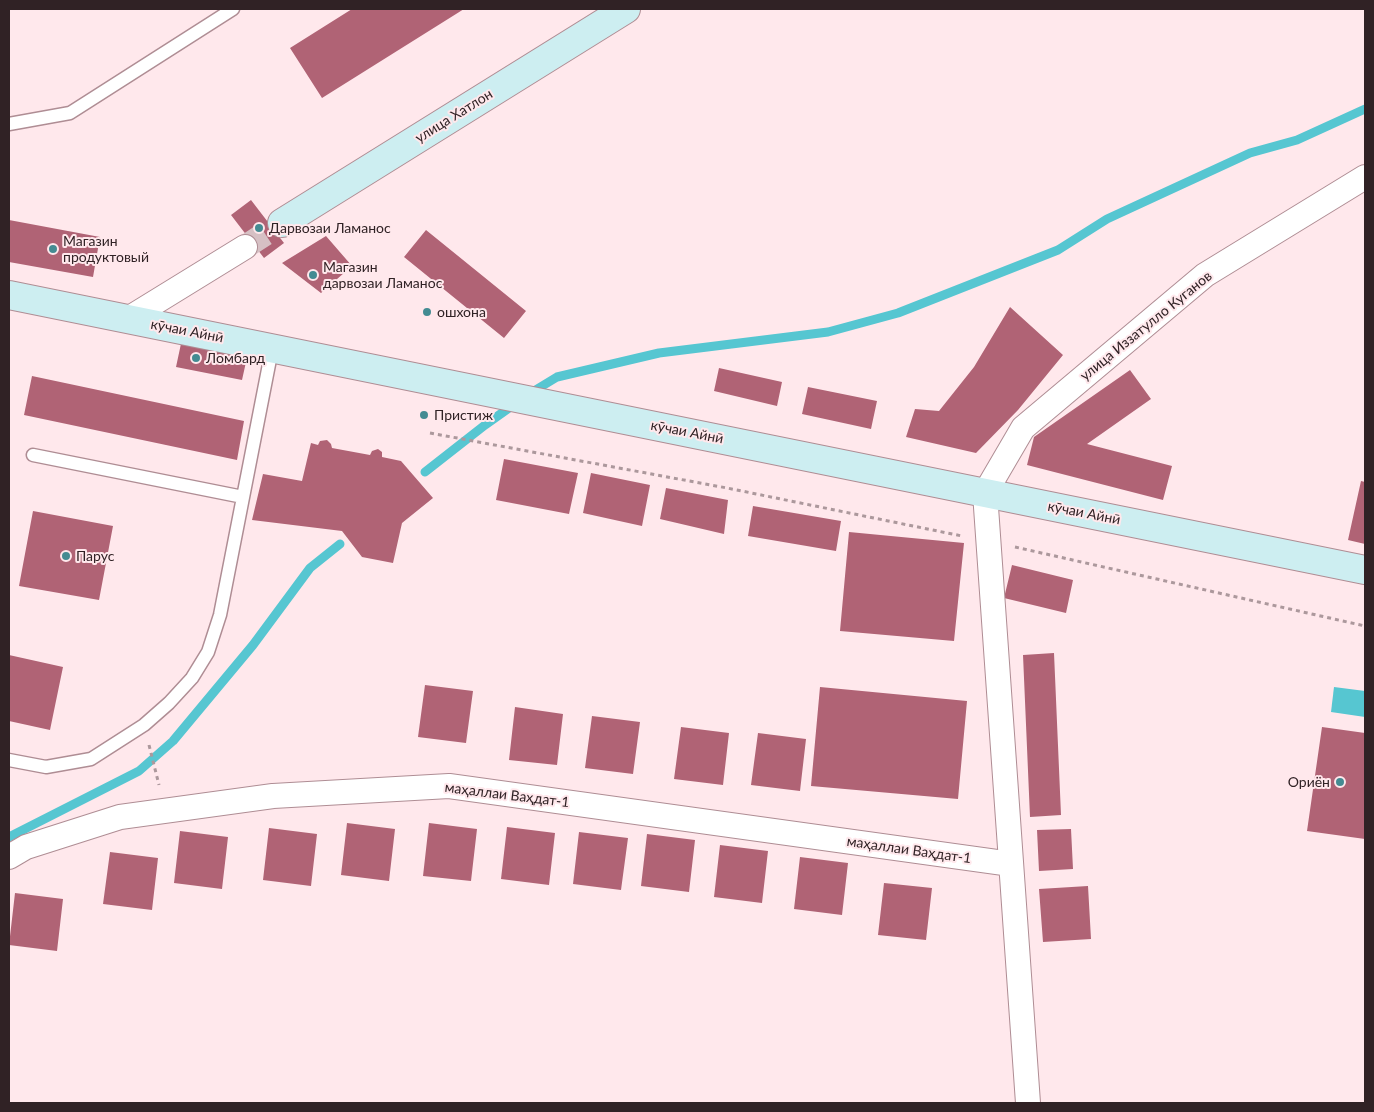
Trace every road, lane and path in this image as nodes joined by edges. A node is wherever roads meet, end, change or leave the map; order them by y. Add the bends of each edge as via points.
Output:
1 (233, 9) edge
2 (626, 9) edge
3 (9, 124) edge
4 (1365, 177) edge
5 (282, 223) tunnel mouth
6 (245, 246) tunnel mouth
7 (9, 295) edge
8 (128, 319) junction
9 (272, 348) junction
10 (430, 433) dead end
11 (33, 455) dead end
12 (985, 492) junction
13 (243, 497) junction
14 (988, 541) junction
15 (1365, 570) edge
16 (1365, 626) edge
17 (144, 725) junction
18 (9, 760) edge
19 (165, 811) junction
20 (9, 857) edge
21 (1011, 864) junction
22 (1028, 1103) edge

1 - 3 lane via 70,113
2 - 5 main road, улица Хатлон
4 - 12 street, улица Иззатулло Куганов via 1205,275 1023,428
6 - 8 street
7 - 8 main road, кӯчаи Айнӣ
8 - 9 main road, кӯчаи Айнӣ
9 - 12 main road, кӯчаи Айнӣ
9 - 13 lane
10 - 14 path
11 - 13 lane
12 - 14 street
12 - 15 main road, кӯчаи Айнӣ
13 - 17 lane via 220,615 208,652 192,678
14 - 16 path
14 - 21 street
17 - 18 lane via 91,759 46,767
17 - 19 path
19 - 20 street, маҳаллаи Ваҳдат-1 via 120,817 26,847
19 - 21 street, маҳаллаи Ваҳдат-1 via 273,796 449,786
21 - 22 street

